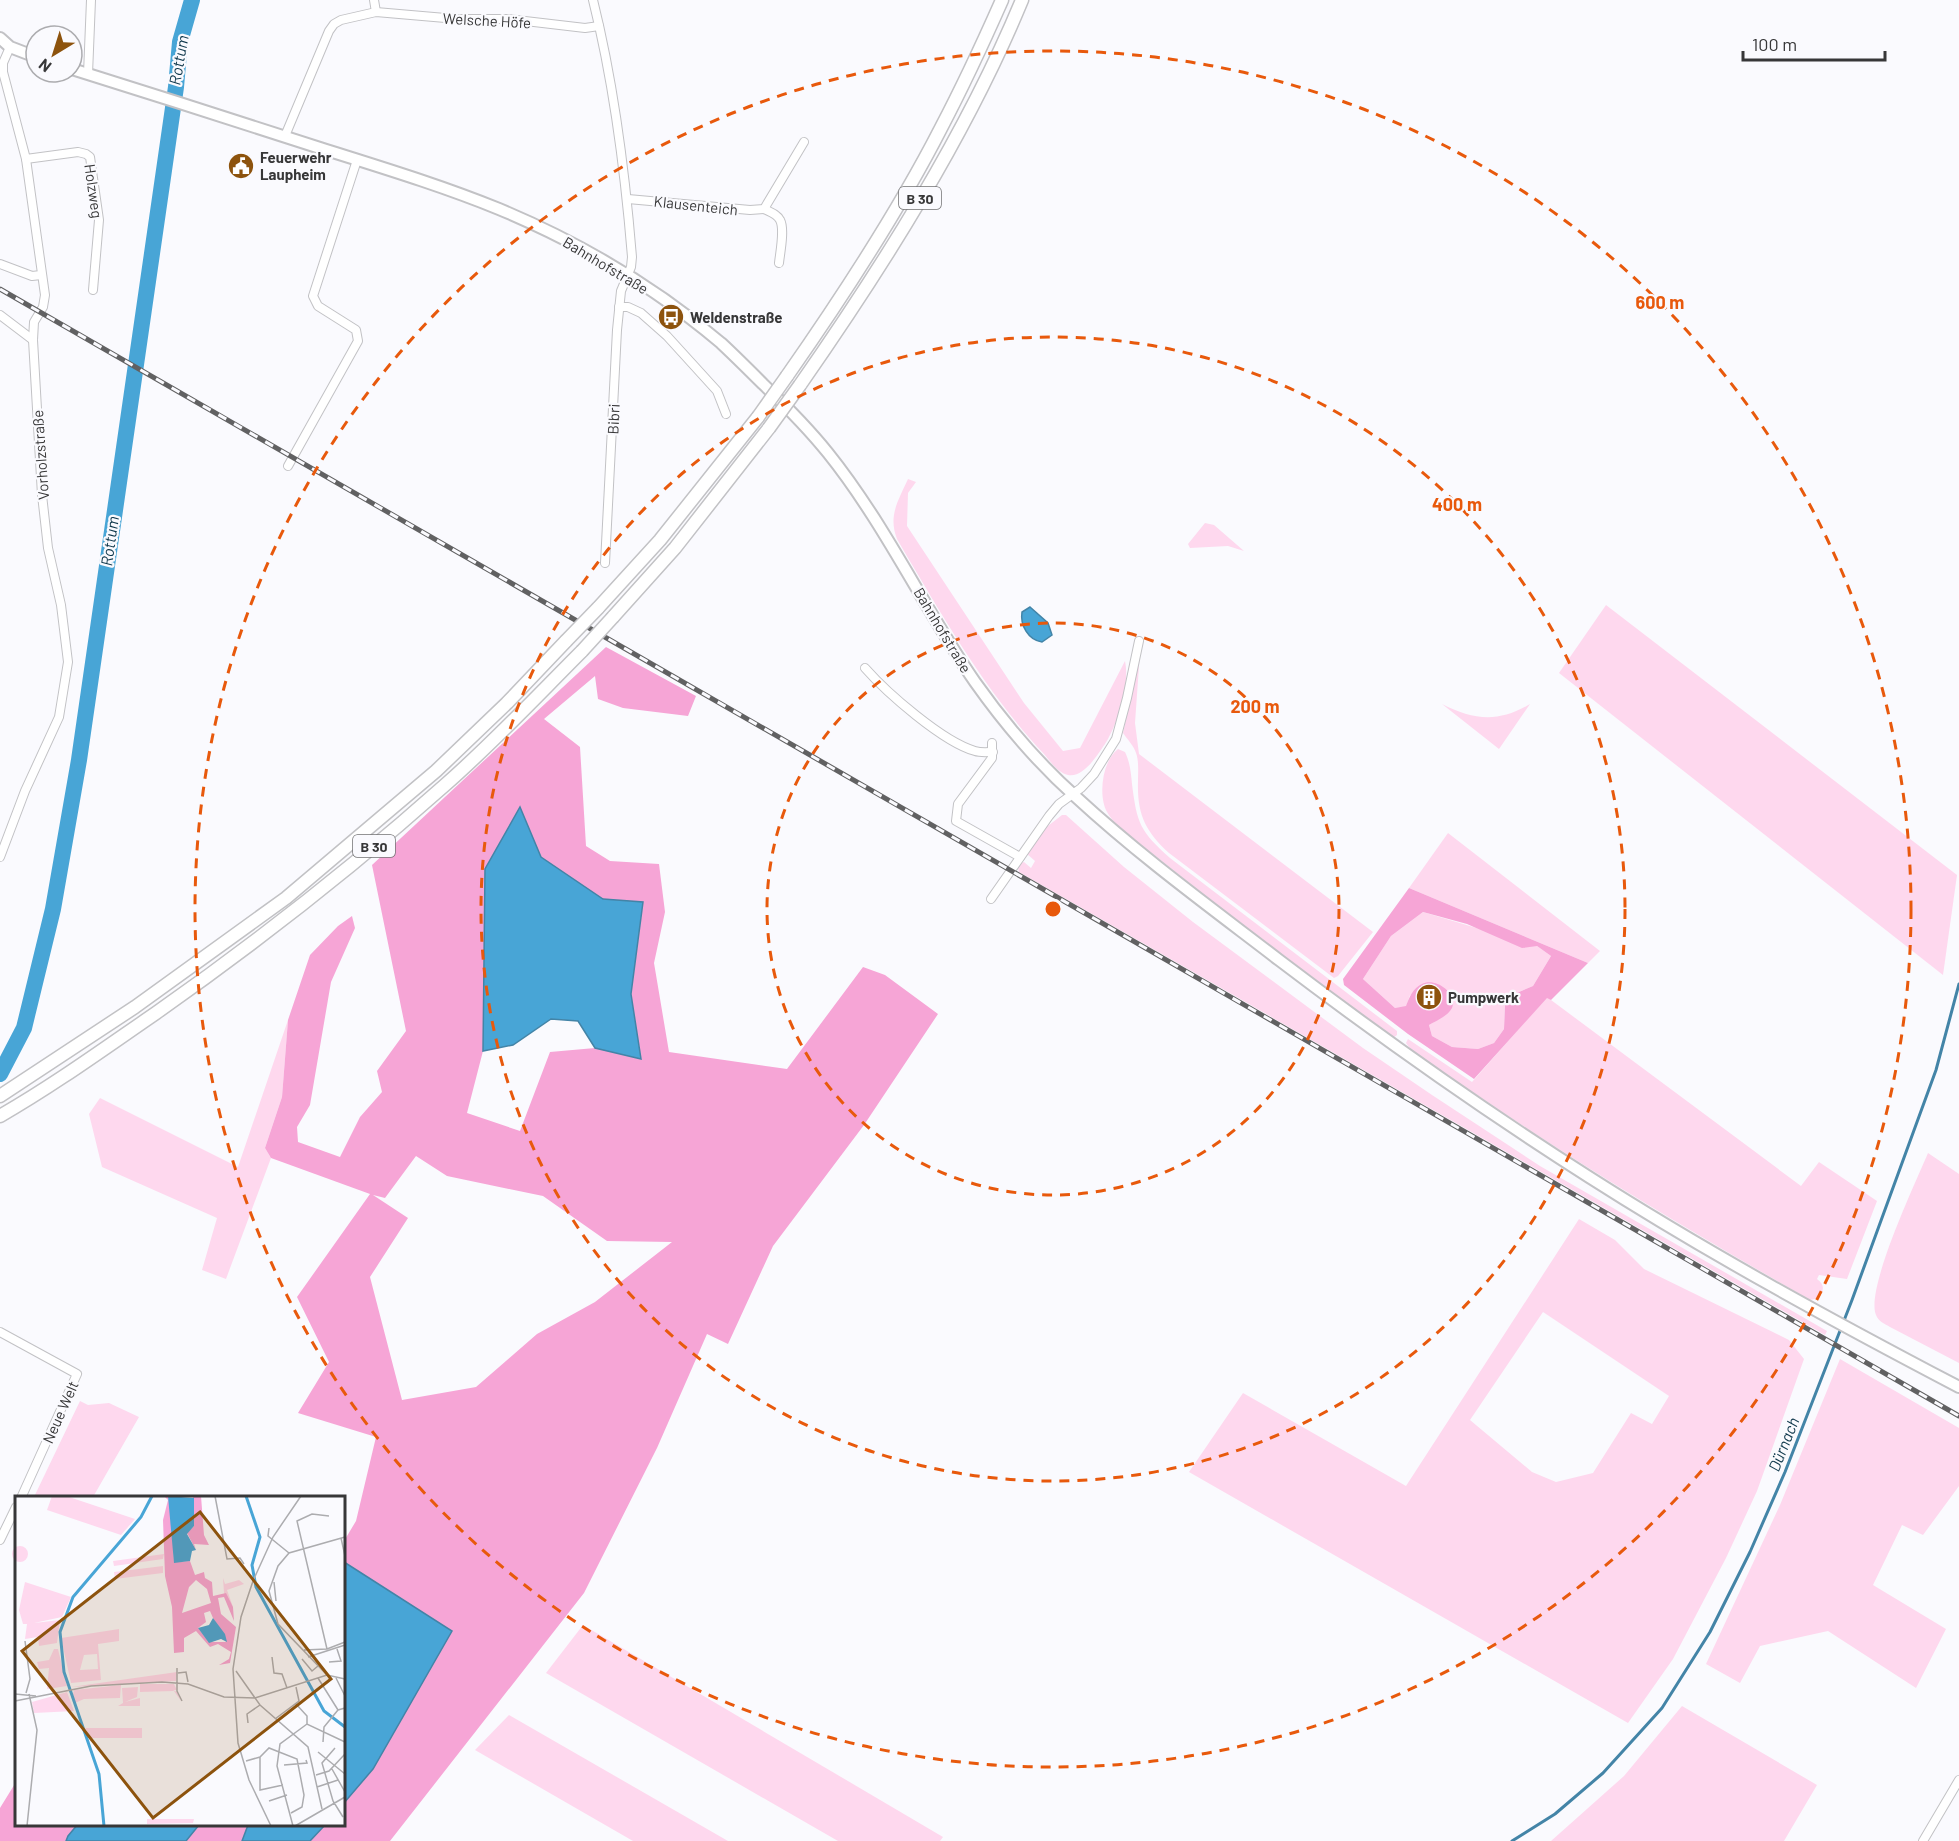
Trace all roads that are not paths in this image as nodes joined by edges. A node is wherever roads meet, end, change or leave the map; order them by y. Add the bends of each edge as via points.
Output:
1 (91, 0) edge
2 (374, 0) edge
3 (593, 0) edge
4 (1002, 0) edge
5 (1022, 0) edge
6 (376, 12) junction
7 (599, 26) junction
8 (0, 38) edge
9 (10, 47) junction
10 (24, 52) edge
11 (84, 73) edge
12 (88, 74) junction
13 (285, 136) junction
14 (804, 142) dead end
15 (26, 159) junction
16 (357, 160) junction
17 (628, 198) junction
18 (764, 209) junction
19 (779, 263) dead end
20 (0, 264) edge
21 (41, 275) junction
22 (628, 275) junction
23 (93, 290) dead end
24 (619, 307) junction
25 (0, 315) edge
26 (33, 339) junction
27 (726, 414) dead end
28 (288, 466) dead end
29 (605, 563) dead end
30 (1139, 641) dead end
31 (865, 668) dead end
32 (1073, 795) junction
33 (0, 857) edge
34 (1020, 857) junction
35 (991, 899) dead end
36 (5, 1093) edge
37 (2, 1115) edge
38 (0, 1332) edge
39 (1959, 1387) edge
40 (21, 1496) edge
41 (15, 1509) edge
42 (0, 1540) edge
43 (1959, 1780) edge
44 (1923, 1841) edge

1 - 12 street
2 - 6 street
3 - 7 street
4 - 36 highway, B 30, bridge via 935,139 826,320 758,417 660,540 598,608 436,771 286,898 113,1023
5 - 37 highway, B 30, bridge via 992,67 931,179 840,327 770,428 675,548 582,651 447,784 294,912 123,1036
6 - 7 street, Welsche Höfe
6 - 13 street, Welsche Höfe via 334,24
7 - 17 street
8 - 9 main road
9 - 10 main road
9 - 15 street, Vorholzstraße via 3,72
11 - 12 main road, Bahnhofstraße
12 - 13 main road, Bahnhofstraße
13 - 16 main road, Bahnhofstraße
14 - 18 street
15 - 21 street, Vorholzstraße
15 - 23 street, Holzweg via 78,152 90,157 99,220
16 - 22 main road, Bahnhofstraße via 496,208
16 - 28 street via 313,297 318,306 356,330 358,341
17 - 18 street, Klausenteich
17 - 22 street via 632,257
18 - 19 street via 781,220
20 - 21 street via 32,276
21 - 26 street, Vorholzstraße via 45,295 34,322
22 - 24 street, Bibri
22 - 32 main road, Bahnhofstraße via 724,346 825,449 872,514 975,682 1028,750
24 - 27 street, Bahnhofstraße via 641,313 667,336 717,391
24 - 29 street, Bibri
25 - 26 street
26 - 33 street, Vorholzstraße via 42,495 68,662 58,717
30 - 32 street via 1116,739 1094,774
31 - 34 street via 886,690 945,735 977,752 993,748 989,764 958,804 957,821
32 - 34 street via 1059,804
32 - 39 main road, Bahnhofstraße via 1172,879 1325,995 1599,1183 1831,1319
34 - 35 street
38 - 40 street, Neue Welt via 77,1374
41 - 42 street
43 - 44 street

